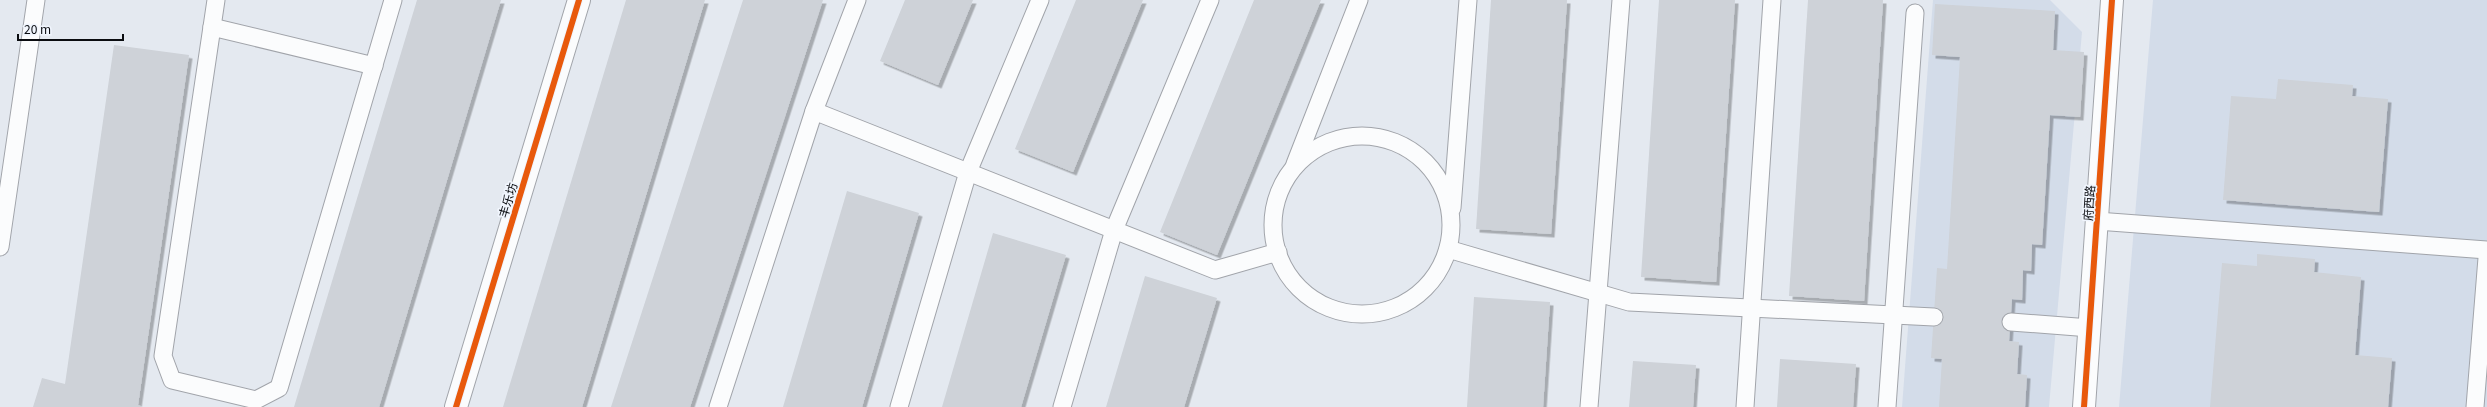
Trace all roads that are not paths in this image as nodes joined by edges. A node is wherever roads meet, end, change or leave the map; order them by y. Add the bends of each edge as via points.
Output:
1 (36, 0) edge
2 (216, 0) edge
3 (393, 0) edge
4 (579, 0) edge
5 (857, 0) edge
6 (1040, 0) edge
7 (1210, 0) edge
8 (1359, 0) edge
9 (1468, 0) edge
10 (1621, 0) edge
11 (1772, 0) edge
12 (2112, 0) edge
13 (1915, 13) dead end
14 (212, 27) junction
15 (374, 66) junction
16 (814, 111) junction
17 (1293, 169) junction
18 (968, 172) junction
19 (1452, 220) junction
20 (2097, 220) junction
21 (1114, 230) junction
22 (0, 247) edge
23 (1448, 249) junction
24 (2487, 250) edge
25 (1278, 252) junction
26 (2487, 258) edge
27 (1598, 293) junction
28 (1752, 308) junction
29 (1894, 315) junction
30 (1934, 317) dead end
31 (2011, 322) dead end
32 (2090, 328) junction
33 (456, 407) edge
34 (718, 407) edge
35 (899, 407) edge
36 (1062, 407) edge
37 (1589, 407) edge
38 (1745, 407) edge
39 (1887, 407) edge
40 (2084, 407) edge
41 (2474, 407) edge

1 - 22 lane
2 - 14 lane
3 - 15 lane
4 - 33 street, 丰乐坊
5 - 16 lane
6 - 18 lane
7 - 21 lane
8 - 17 lane
9 - 19 lane
10 - 27 lane
11 - 28 lane
12 - 20 street, 府西路
13 - 29 lane
14 - 15 lane
14 - 15 lane via 162,356 172,380 256,400 279,388
16 - 18 lane
16 - 34 lane
17 - 19 lane via 1302,158 1326,143 1354,135 1382,138 1409,149 1430,167 1445,192
17 - 25 lane via 1284,180 1274,208 1273,238
18 - 21 lane
18 - 35 lane
19 - 23 lane
20 - 24 lane
20 - 32 street, 府西路
21 - 25 lane via 1215,270
21 - 36 lane
23 - 25 lane via 1436,276 1414,298 1387,312 1356,315 1327,308 1301,292 1283,267
23 - 27 lane
26 - 41 lane
27 - 28 lane via 1629,302
27 - 37 lane
28 - 29 lane
28 - 38 lane
29 - 30 lane
29 - 39 lane
31 - 32 lane
32 - 40 street, 府西路

